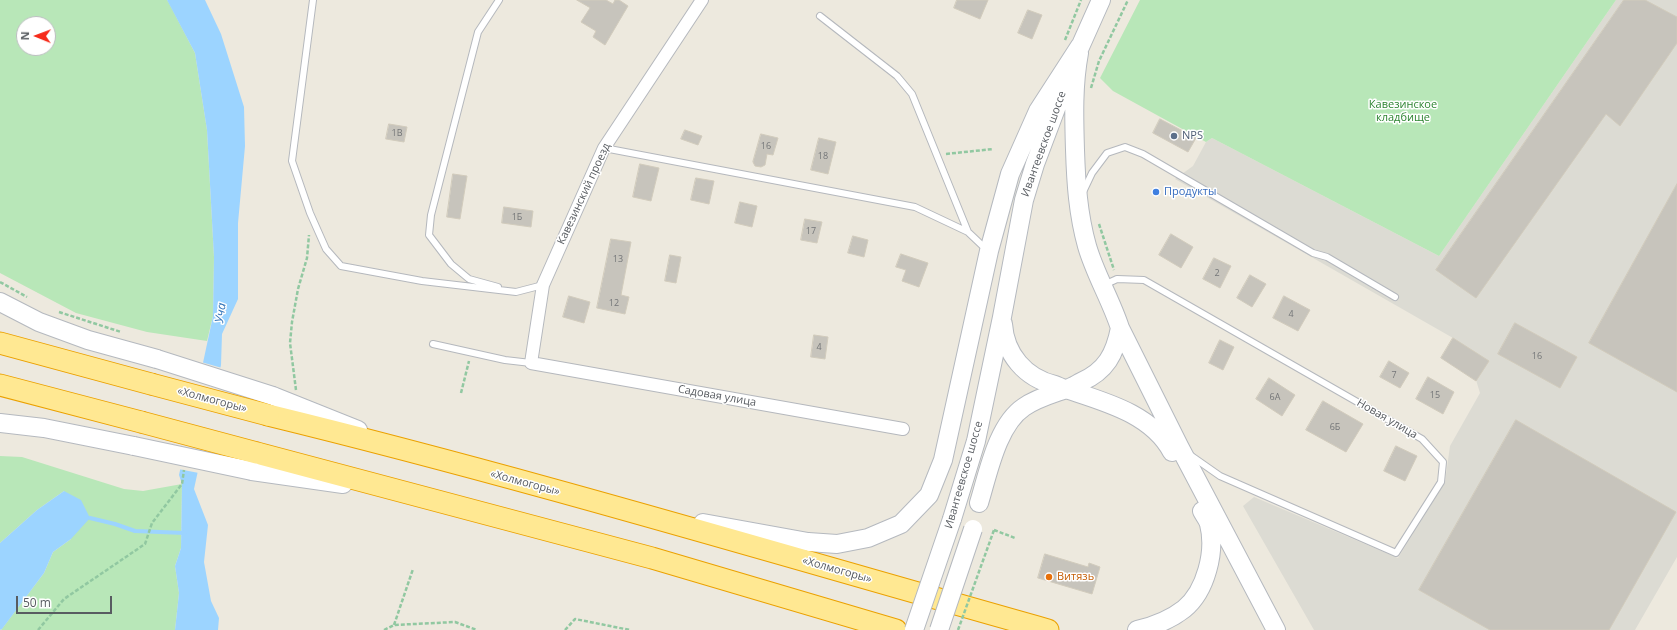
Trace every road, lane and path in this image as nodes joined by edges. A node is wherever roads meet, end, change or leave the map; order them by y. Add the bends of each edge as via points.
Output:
1 (313, 0) edge
2 (499, 0) edge
3 (702, 0) edge
4 (1101, 0) edge
5 (1128, 0) edge
6 (820, 16) dead end
7 (1080, 46) junction
8 (1090, 90) dead end
9 (604, 148) junction
10 (993, 149) dead end
11 (938, 155) junction
12 (1078, 202) junction
13 (310, 213) junction
14 (1098, 222) dead end
15 (968, 232) junction
16 (989, 251) junction
17 (0, 282) edge
18 (1110, 282) junction
19 (543, 285) junction
20 (516, 292) junction
21 (1395, 297) dead end
22 (30, 299) dead end
23 (0, 302) edge
24 (57, 311) dead end
25 (1002, 317) junction
26 (1120, 328) junction
27 (124, 333) dead end
28 (0, 343) edge
29 (433, 344) dead end
30 (471, 353) junction
31 (531, 363) junction
32 (0, 384) edge
33 (1066, 389) junction
34 (295, 392) dead end
35 (460, 393) dead end
36 (270, 406) junction
37 (0, 423) edge
38 (903, 429) dead end
39 (1179, 446) junction
40 (255, 462) junction
41 (184, 468) dead end
42 (979, 503) junction
43 (613, 506) junction
44 (1014, 538) dead end
45 (413, 569) dead end
46 (394, 625) junction
47 (38, 630) edge
48 (384, 630) edge
49 (477, 630) edge
50 (565, 630) edge
51 (630, 630) edge
52 (896, 630) edge
53 (914, 630) edge
54 (939, 630) edge
55 (958, 630) edge
56 (1048, 630) edge
57 (1137, 630) edge
58 (1276, 630) edge

1 - 13 lane via 292,161
2 - 20 lane via 478,32 428,235 451,264 469,279
3 - 9 street, Кавезинский проезд
4 - 7 main road, Ивантеевское шоссе
5 - 8 path via 1099,61
6 - 11 lane via 897,76 912,94
7 - 12 main road via 1073,109
7 - 16 main road via 1038,111 1010,174
7 - 25 main road, Ивантеевское шоссе via 1034,164 1024,200
9 - 15 lane via 915,207
9 - 19 street, Кавезинский проезд
10 - 11 path
11 - 15 lane
12 - 18 main road via 1087,246
12 - 21 lane via 1092,174 1107,153 1125,147 1143,154 1313,254 1327,257
13 - 20 lane via 326,249 341,266 422,281
13 - 34 path via 307,258 298,289 290,343
14 - 18 path
15 - 16 lane
16 - 43 main road via 943,460 929,495 901,524 868,538 837,544 808,542
17 - 22 path
18 - 26 main road
18 - 39 lane, Новая улица via 1144,280 1422,439 1443,462 1441,482 1396,553 1220,476
19 - 20 lane
19 - 31 street, Кавезинский проезд
23 - 36 main road, bridge via 39,322 88,340 157,359
24 - 27 path
25 - 33 main road via 1006,343 1016,360 1037,378
25 - 42 main road, Ивантеевское шоссе via 994,411
25 - 53 main road, Ивантеевское шоссе, bridge via 976,441
26 - 33 main road via 1114,352 1101,369 1088,379
26 - 39 main road
28 - 36 highway, «Холмогоры», bridge via 151,384
29 - 30 lane
30 - 31 lane
30 - 35 path
31 - 38 street, Садовая улица
32 - 40 highway, bridge via 141,422
33 - 42 main road via 1034,401 1012,418 998,444
33 - 57 main road via 1127,412 1155,430 1170,448 1209,523 1209,564 1201,587 1184,608 1157,625
36 - 43 highway, «Холмогоры» via 362,438
37 - 40 main road, bridge via 44,428 134,446
39 - 58 main road
40 - 52 highway via 396,491 652,558
41 - 47 path via 182,484 152,523 145,544 64,598
42 - 54 main road, Ивантеевское шоссе, bridge via 973,529
43 - 56 highway, «Холмогоры»
44 - 55 path, bridge via 994,530
45 - 46 path
46 - 48 path
46 - 49 path via 456,622
50 - 51 path via 575,619

